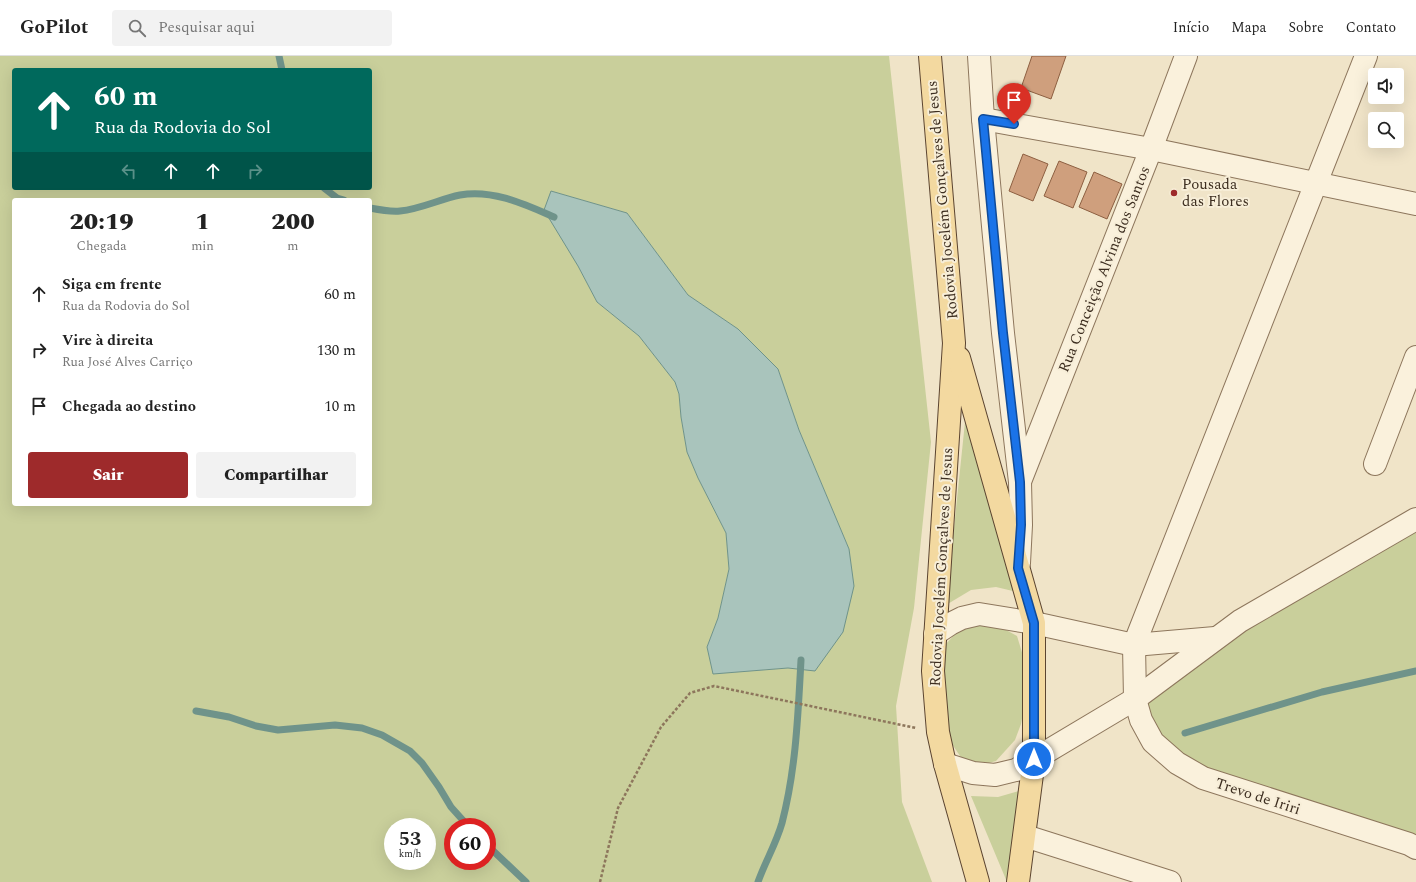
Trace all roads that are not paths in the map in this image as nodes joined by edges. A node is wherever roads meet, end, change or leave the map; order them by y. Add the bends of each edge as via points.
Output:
1 (930, 56) edge
2 (979, 56) edge
3 (1186, 56) edge
4 (1366, 56) edge
5 (983, 119) junction
6 (1151, 149) junction
7 (1316, 183) junction
8 (1416, 204) edge
9 (954, 343) junction
10 (1416, 357) edge
11 (1375, 464) dead end
12 (1020, 482) junction
13 (1416, 519) edge
14 (1018, 568) junction
15 (1034, 623) junction
16 (936, 634) junction
17 (1215, 638) junction
18 (1134, 645) junction
19 (1135, 699) junction
20 (1034, 759) junction
21 (945, 764) junction
22 (1025, 836) junction
23 (1416, 848) edge
24 (978, 882) edge
25 (1018, 882) edge
26 (1170, 882) edge

1 - 9 main road, Rodovia Jocelém Gonçalves de Jesus
2 - 5 street
3 - 6 street, Rua Conceição Alvina dos Santos
4 - 7 street
5 - 6 street
5 - 12 street
6 - 7 street
6 - 12 street, Rua Conceição Alvina dos Santos
7 - 8 street
7 - 18 street
9 - 14 main road, Rodovia Jocelém Gonçalves de Jesus
9 - 16 main road, Rodovia Jocelém Gonçalves de Jesus
10 - 11 street
12 - 14 street
13 - 17 street
14 - 15 main road, Rodovia Jocelém Gonçalves de Jesus
15 - 16 street via 979,614 962,618
15 - 18 street
15 - 20 main road, Rodovia Jocelém Gonçalves de Jesus
16 - 21 main road, Rodovia Jocelém Gonçalves de Jesus via 933,670 938,732
17 - 18 street
17 - 19 street
18 - 19 street, Trevo de Iriri
19 - 20 street
19 - 23 street, Trevo de Iriri via 1141,720 1153,742 1178,763 1203,778
20 - 21 street via 1016,770 995,775 973,773
20 - 22 main road, Rodovia Jocelém Gonçalves de Jesus
21 - 24 main road, Rodovia Jocelém Gonçalves de Jesus
22 - 25 main road, Rodovia Jocelém Gonçalves de Jesus
22 - 26 street

